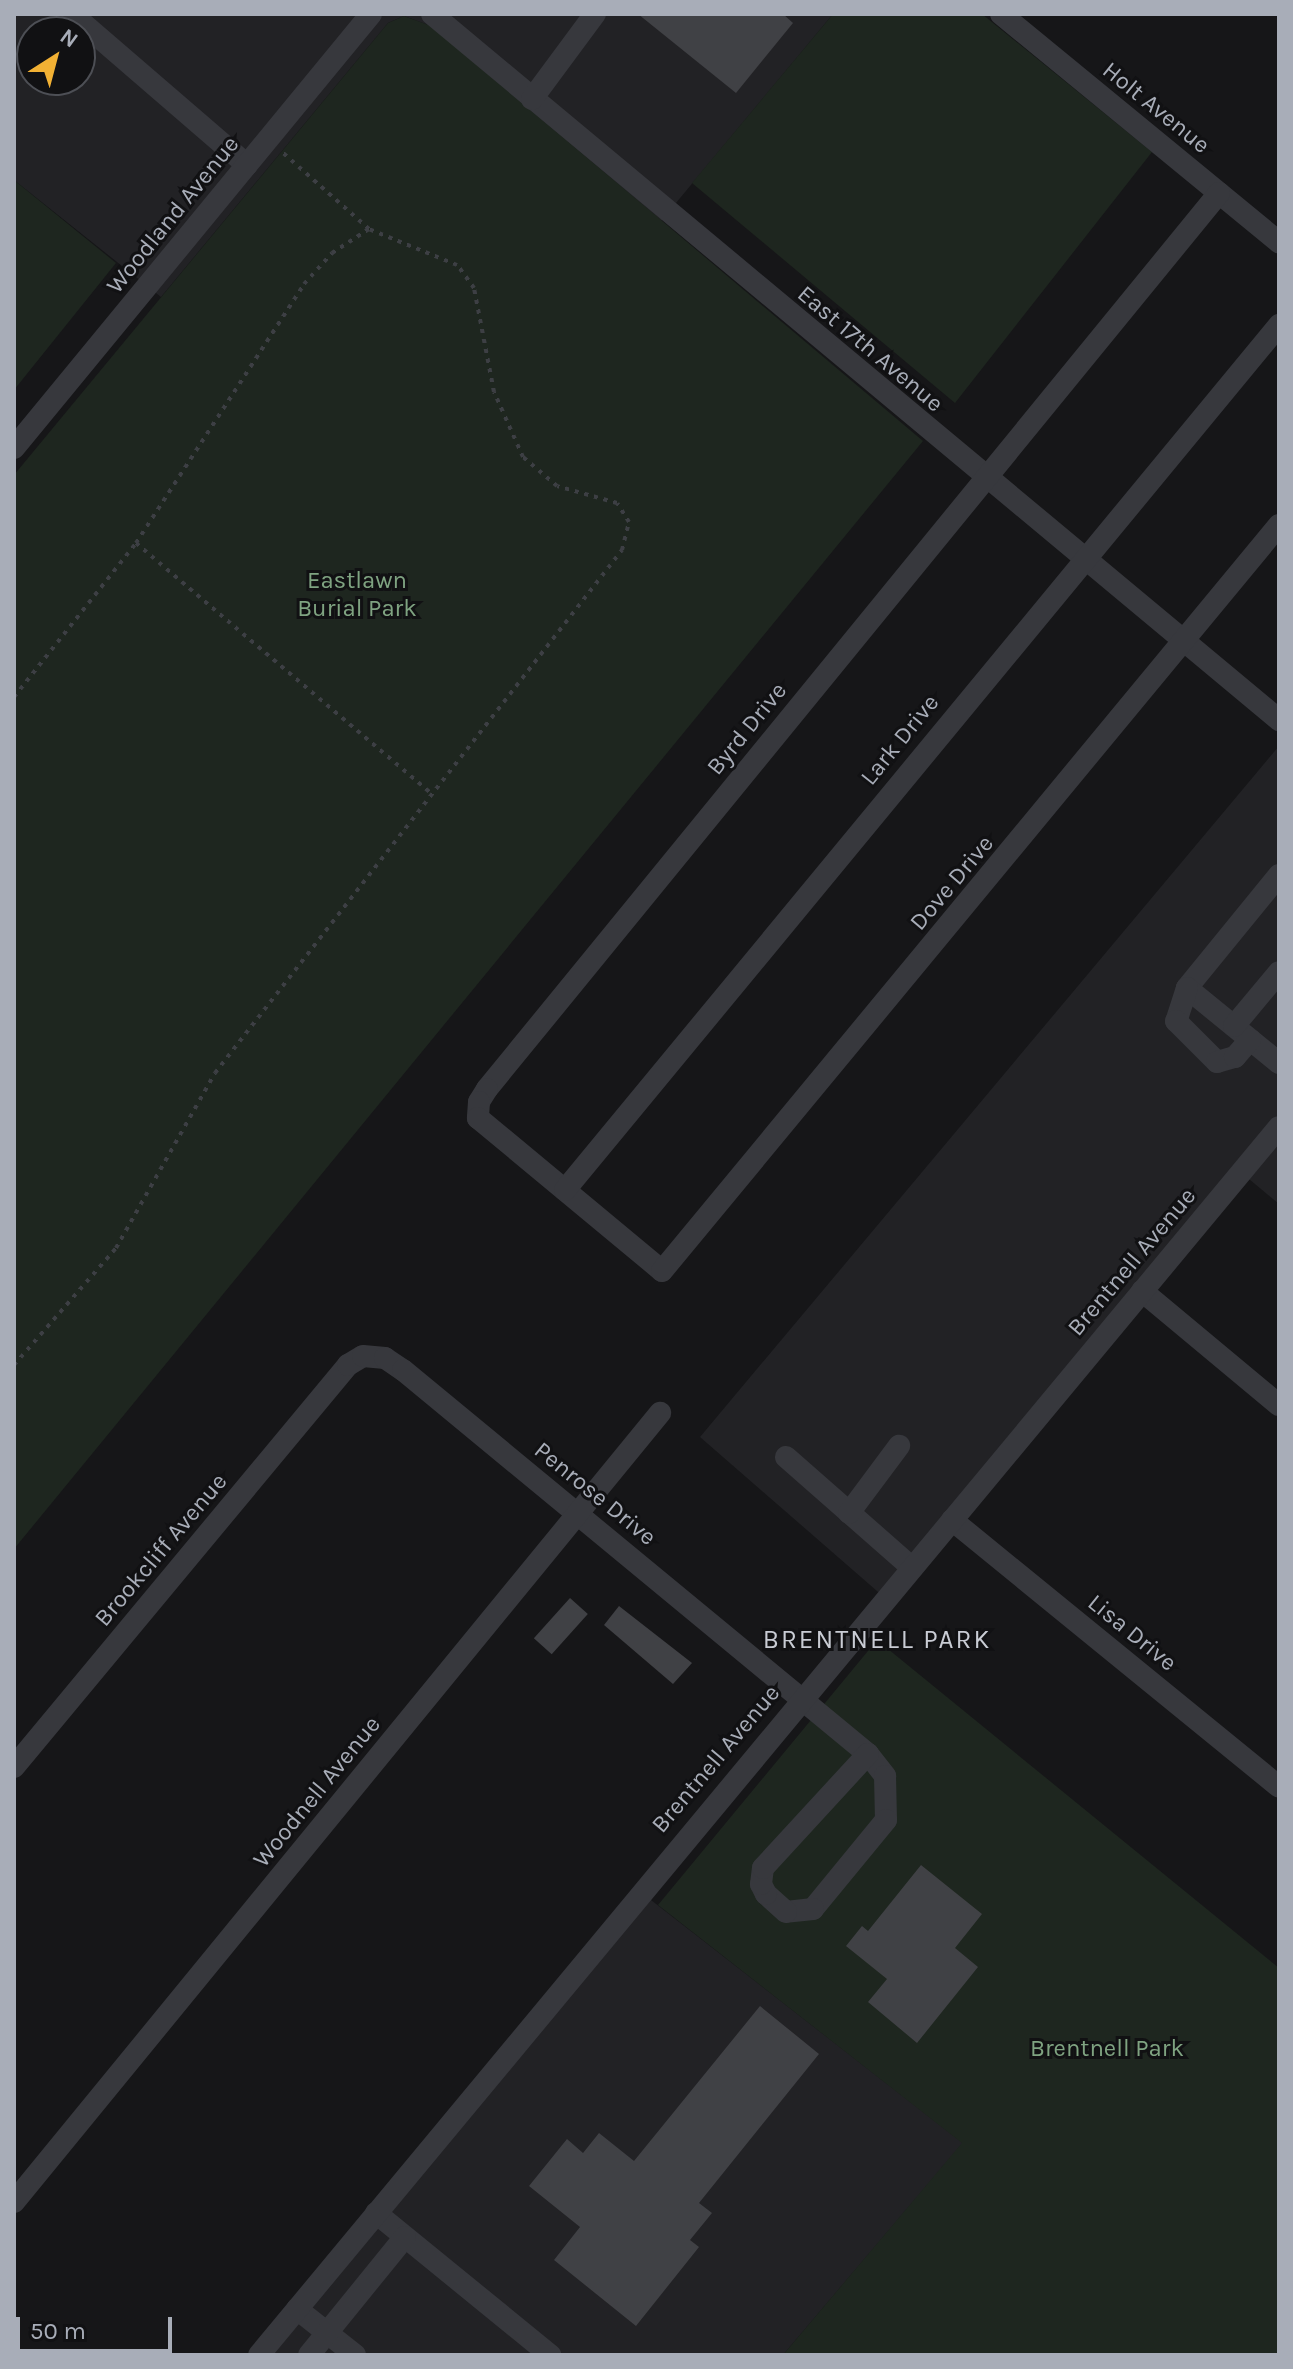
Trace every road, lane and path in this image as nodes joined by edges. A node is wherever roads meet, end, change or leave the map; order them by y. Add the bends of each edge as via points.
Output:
1 (72, 14) edge
2 (371, 14) edge
3 (432, 14) edge
4 (595, 14) edge
5 (1001, 14) edge
6 (532, 99) junction
7 (268, 140) junction
8 (247, 165) junction
9 (1219, 193) junction
10 (369, 229) junction
11 (1279, 242) edge
12 (1279, 325) edge
13 (14, 448) edge
14 (984, 479) junction
15 (1279, 525) edge
16 (136, 543) junction
17 (1082, 559) junction
18 (1186, 641) junction
19 (14, 697) edge
20 (1279, 720) edge
21 (432, 794) junction
22 (1279, 875) edge
23 (1279, 972) edge
24 (1187, 988) junction
25 (1242, 1033) junction
26 (1279, 1063) edge
27 (1279, 1127) edge
28 (565, 1190) junction
29 (662, 1271) joint
30 (1142, 1291) junction
31 (14, 1365) edge
32 (348, 1365) joint
33 (1279, 1405) edge
34 (660, 1413) dead end
35 (899, 1446) dead end
36 (786, 1457) dead end
37 (849, 1513) junction
38 (577, 1514) junction
39 (952, 1520) junction
40 (911, 1567) junction
41 (801, 1698) junction
42 (868, 1754) junction
43 (14, 1767) edge
44 (1279, 1787) edge
45 (14, 2202) edge
46 (376, 2213) junction
47 (405, 2237) junction
48 (297, 2309) junction
49 (327, 2333) junction
50 (259, 2355) edge
51 (309, 2355) edge
52 (355, 2355) edge
53 (550, 2355) edge

1 - 8 street
2 - 7 street, Woodland Avenue
3 - 6 street, East 17th Avenue
4 - 6 street
5 - 9 street, Holt Avenue
6 - 14 street, East 17th Avenue
7 - 8 street, Woodland Avenue
7 - 10 path
8 - 13 street, Woodland Avenue
9 - 11 street, Holt Avenue
9 - 14 street, Byrd Drive
10 - 16 path via 332,253 304,284
10 - 21 path via 457,265 474,288 494,392 523,457 557,486 617,503 629,522 622,550
12 - 17 street, Lark Drive
14 - 17 street, East 17th Avenue
14 - 28 street, Byrd Drive via 479,1102 478,1118
15 - 18 street, Dove Drive
16 - 19 path
16 - 21 path
17 - 18 street, East 17th Avenue
17 - 28 street, Lark Drive
18 - 20 street, East 17th Avenue
18 - 29 street, Dove Drive
21 - 31 path via 215,1073 116,1248
22 - 24 street
23 - 25 street
24 - 25 street
24 - 25 street via 1176,1021 1217,1062 1235,1057
25 - 26 street
27 - 30 street, Brentnell Avenue
28 - 29 street, Byrd Drive
30 - 33 street
30 - 39 street, Brentnell Avenue
32 - 38 street, Penrose Drive via 363,1356 385,1358
32 - 43 street, Brookcliff Avenue
34 - 38 street, Woodnell Avenue
35 - 37 street
36 - 37 street
37 - 40 street
38 - 41 street, Penrose Drive
38 - 45 street, Woodnell Avenue
39 - 40 street, Brentnell Avenue
39 - 44 street, Lisa Drive
40 - 41 street, Brentnell Avenue
41 - 42 street, Penrose Drive
41 - 46 street, Brentnell Avenue
42 - 42 street via 885,1776 886,1820 813,1909 786,1912 766,1894 763,1868
46 - 47 street
46 - 48 street, Brentnell Avenue
47 - 49 street
47 - 53 street
48 - 49 street
48 - 50 street, Brentnell Avenue
49 - 51 street
49 - 52 street

